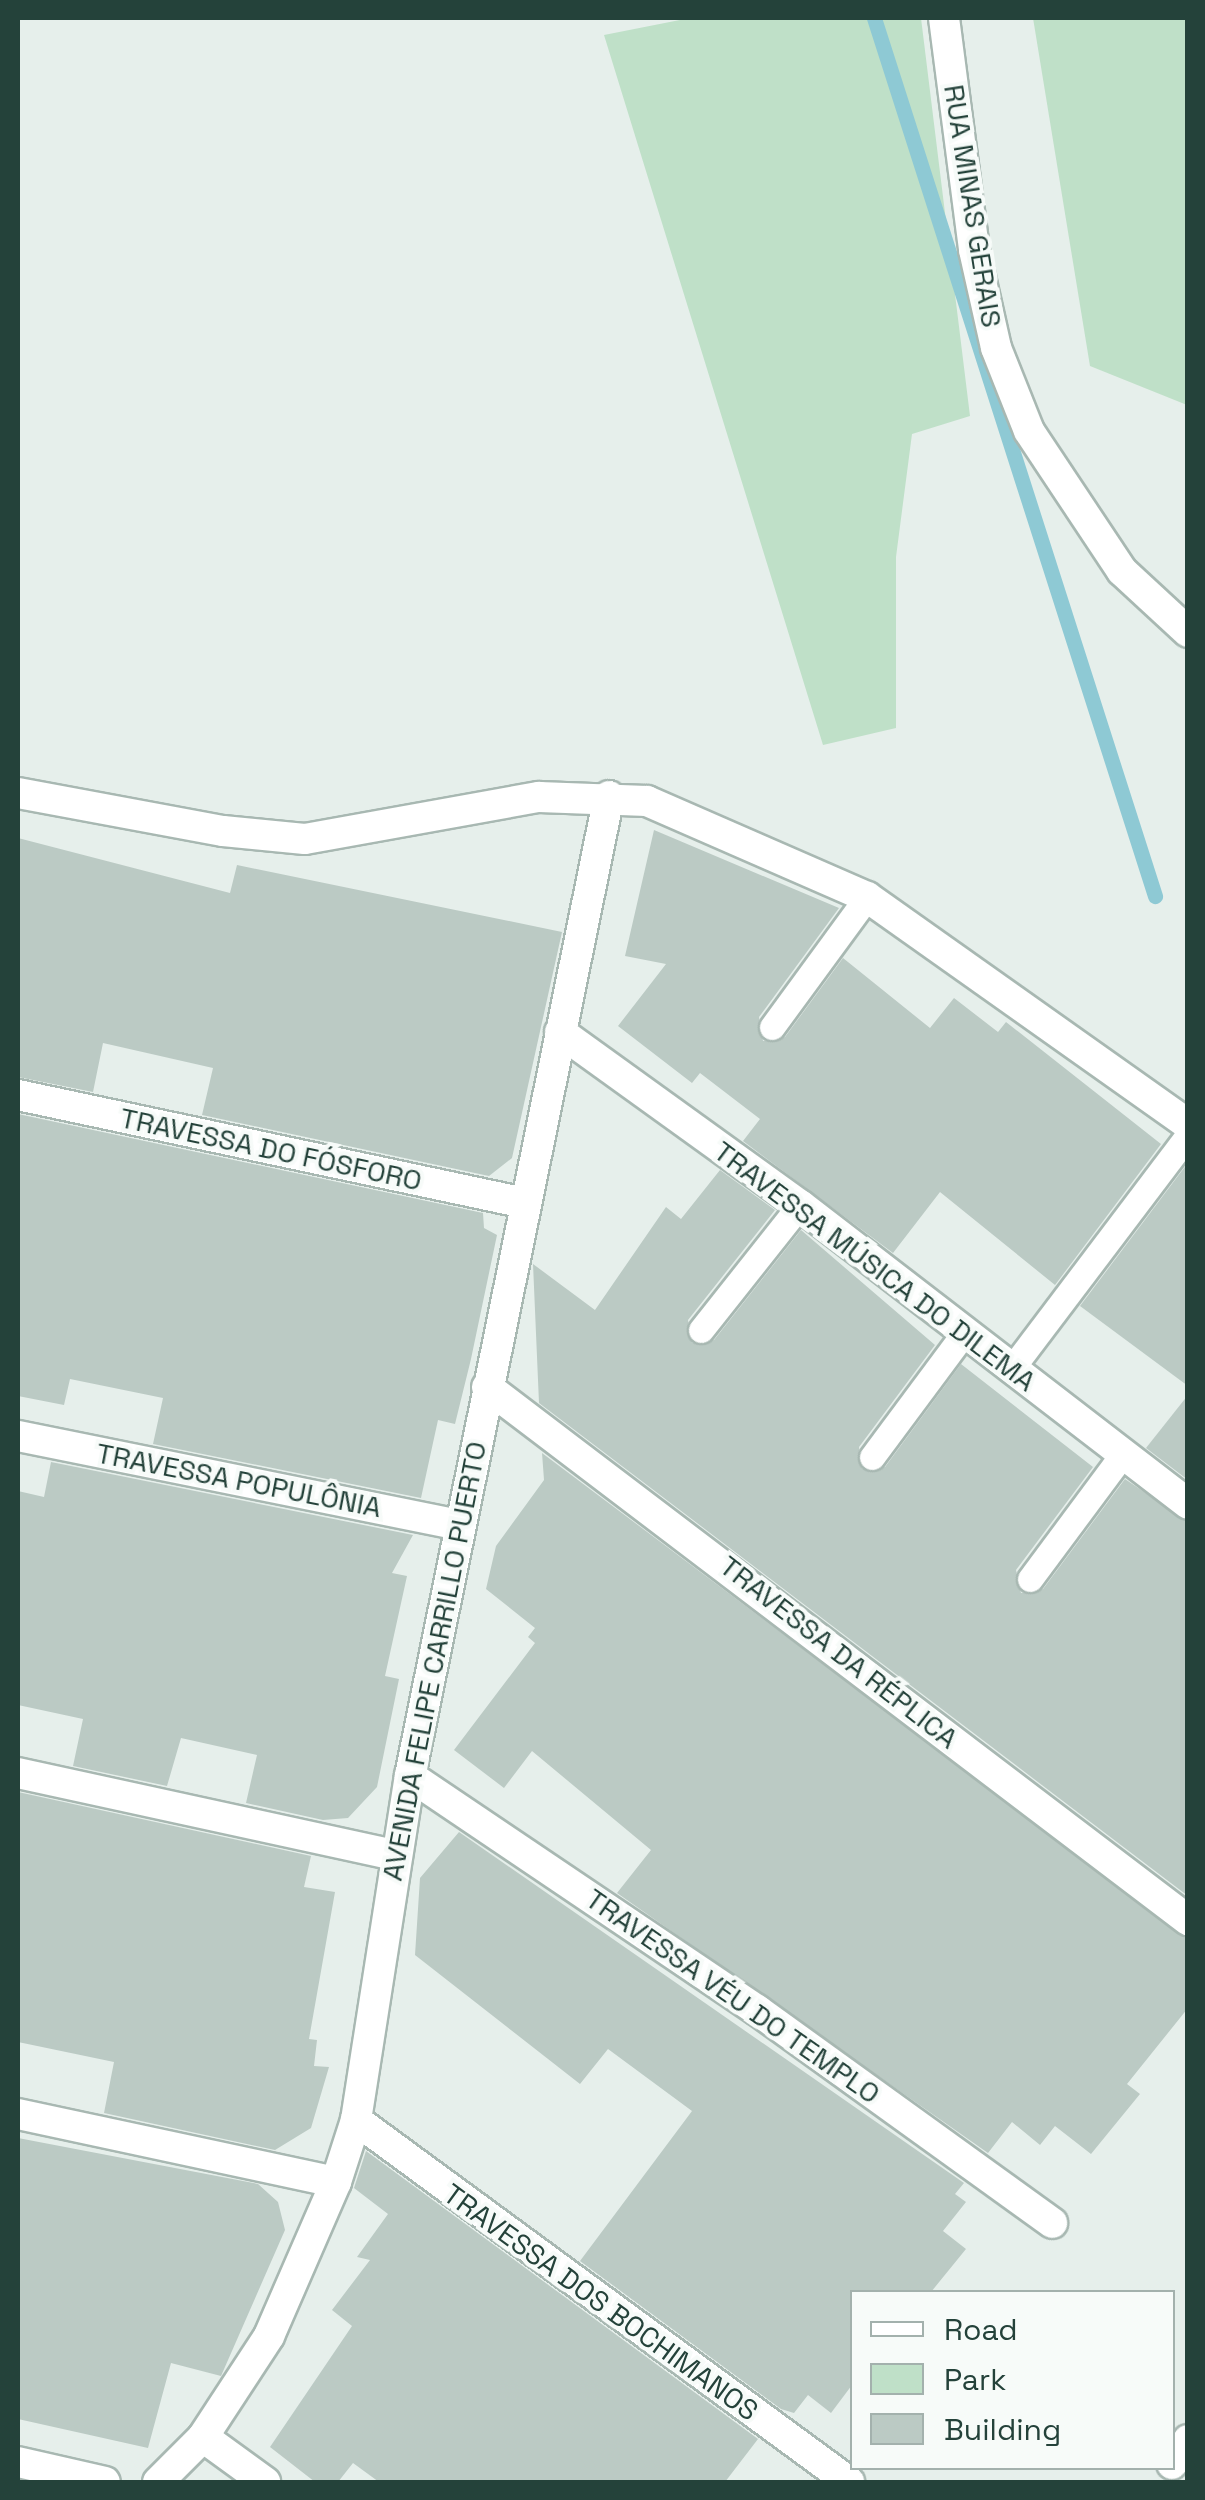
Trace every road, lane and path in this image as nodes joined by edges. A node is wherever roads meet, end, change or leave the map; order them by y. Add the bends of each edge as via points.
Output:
1 (944, 18) edge
2 (1188, 632) edge
3 (18, 793) edge
4 (608, 796) junction
5 (867, 897) junction
6 (772, 1027) dead end
7 (560, 1032) junction
8 (18, 1095) edge
9 (1188, 1124) edge
10 (1188, 1135) edge
11 (525, 1203) junction
12 (800, 1205) junction
13 (701, 1330) dead end
14 (964, 1333) junction
15 (1012, 1368) junction
16 (487, 1388) junction
17 (18, 1436) edge
18 (1124, 1454) junction
19 (872, 1457) dead end
20 (1188, 1504) edge
21 (460, 1525) junction
22 (1030, 1579) dead end
23 (18, 1773) edge
24 (410, 1776) junction
25 (395, 1854) junction
26 (1188, 1920) edge
27 (18, 2114) edge
28 (356, 2120) junction
29 (336, 2182) junction
30 (1052, 2223) dead end
31 (203, 2437) junction
32 (18, 2462) edge
33 (105, 2482) edge
34 (158, 2482) edge
35 (265, 2482) edge
36 (848, 2482) edge

1 - 2 street, RUA MINAS GERAIS via 974,250 996,348 1029,431 1122,572
3 - 4 street via 304,839 540,797
4 - 5 street via 697,820
4 - 7 street, AVENIDA FELIPE CARRILLO PUERTO
5 - 6 lane
5 - 9 street
7 - 11 street, AVENIDA FELIPE CARRILLO PUERTO
7 - 12 street, TRAVESSA MÚSICA DO DILEMA
8 - 11 street, TRAVESSA DO FÓSFORO
10 - 15 lane
11 - 16 street, AVENIDA FELIPE CARRILLO PUERTO
12 - 13 lane
12 - 14 street, TRAVESSA MÚSICA DO DILEMA
14 - 15 street, TRAVESSA MÚSICA DO DILEMA
14 - 19 lane
15 - 18 street, TRAVESSA MÚSICA DO DILEMA
16 - 21 street, AVENIDA FELIPE CARRILLO PUERTO
16 - 26 street, TRAVESSA DA RÉPLICA
17 - 21 street, TRAVESSA POPULÔNIA
18 - 20 street, TRAVESSA MÚSICA DO DILEMA
18 - 22 lane
21 - 24 street, AVENIDA FELIPE CARRILLO PUERTO
23 - 25 street
24 - 25 street, AVENIDA FELIPE CARRILLO PUERTO
24 - 30 street, TRAVESSA VÉU DO TEMPLO via 741,1999
25 - 28 street, AVENIDA FELIPE CARRILLO PUERTO
27 - 29 street
28 - 29 street, AVENIDA FELIPE CARRILLO PUERTO
28 - 36 street, TRAVESSA DOS BOCHIMANOS
29 - 31 street, AVENIDA FELIPE CARRILLO PUERTO via 269,2336
31 - 34 street, AVENIDA FELIPE CARRILLO PUERTO
31 - 35 street
32 - 33 street

